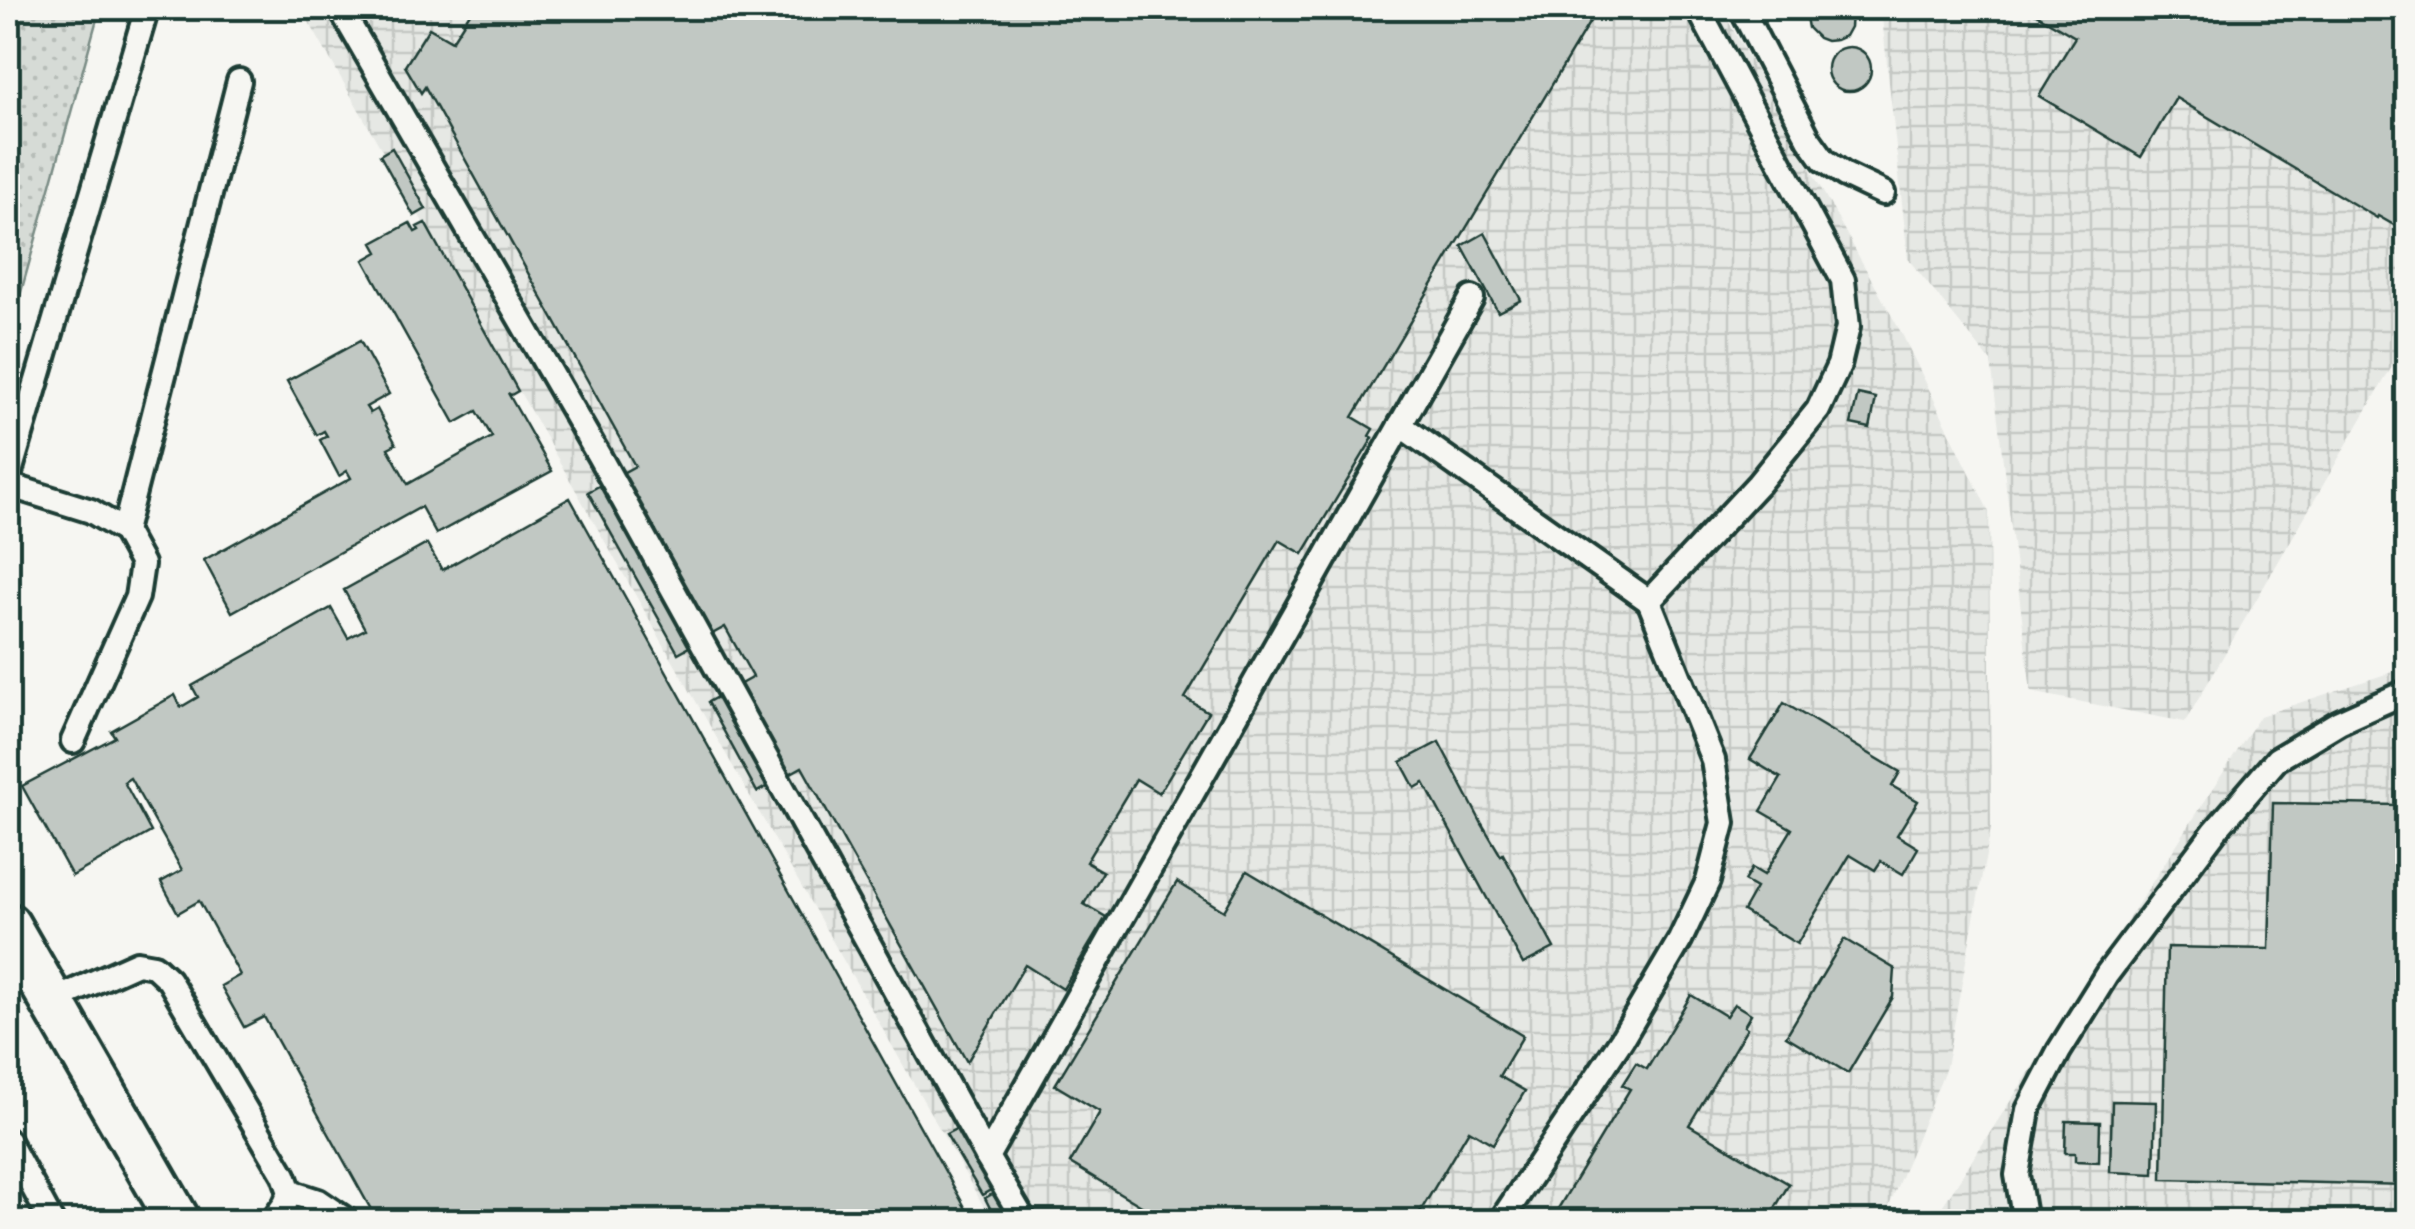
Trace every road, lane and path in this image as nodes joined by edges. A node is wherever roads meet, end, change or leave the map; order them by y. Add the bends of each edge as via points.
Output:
1 (147, 8) edge
2 (340, 8) edge
3 (1698, 8) edge
4 (1741, 8) edge
5 (239, 81) dead end
6 (1882, 192) dead end
7 (1472, 298) dead end
8 (1400, 425) junction
9 (8, 482) edge
10 (124, 531) junction
11 (1649, 601) junction
12 (2408, 691) edge
13 (73, 741) dead end
14 (8, 925) edge
15 (52, 1001) junction
16 (8, 1141) edge
17 (986, 1157) junction
18 (290, 1192) junction
19 (52, 1222) edge
20 (179, 1222) edge
21 (272, 1222) edge
22 (350, 1222) edge
23 (1026, 1222) edge
24 (1500, 1222) edge
25 (2025, 1222) edge

1 - 9 lane
2 - 17 lane via 599,456
3 - 11 lane via 1842,280 1848,327 1818,410
4 - 6 lane via 1824,160
5 - 10 lane
7 - 8 lane
8 - 11 lane
8 - 17 lane
9 - 10 lane via 91,510
10 - 13 lane via 142,564 137,597
11 - 24 lane via 1713,760 1724,823 1708,882 1680,940
12 - 25 lane via 2338,722 2277,760 2107,974 2028,1110 2017,1175
14 - 15 street
15 - 18 lane via 137,963 154,966 169,980
15 - 20 street
16 - 19 lane
17 - 23 lane
18 - 21 lane
18 - 22 lane

